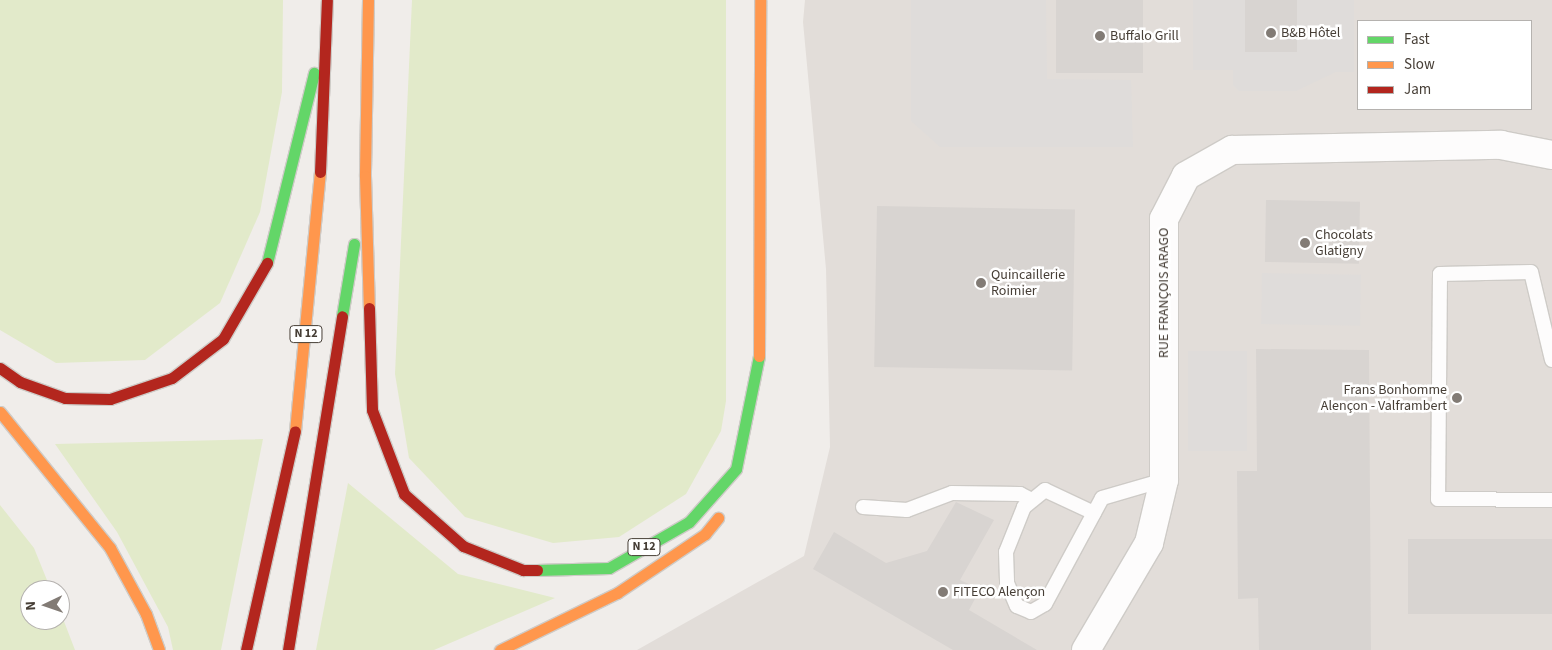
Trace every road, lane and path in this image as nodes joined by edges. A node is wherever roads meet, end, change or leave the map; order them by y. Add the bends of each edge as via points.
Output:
1 (327, 0) edge
2 (368, 0) edge
3 (760, 0) edge
4 (327, 12) junction
5 (1552, 155) edge
6 (365, 176) junction
7 (1552, 360) edge
8 (0, 368) edge
9 (0, 412) edge
10 (1164, 480) junction
11 (1032, 500) junction
12 (1552, 500) edge
13 (728, 506) dead end
14 (863, 507) dead end
15 (1094, 513) junction
16 (159, 650) edge
17 (246, 650) edge
18 (288, 650) edge
19 (500, 650) edge
20 (1086, 650) edge

1 - 4 highway, N 12
2 - 6 highway, N 12
3 - 6 highway, N 12 via 759,369 736,469 689,522 609,568 523,570 463,546 404,494 372,410
4 - 8 highway, N 12 via 284,207 265,272 223,339 172,378 110,399 65,398 20,382
4 - 17 highway, N 12 via 325,112 299,414
5 - 10 street, RUE FRANÇOIS ARAGO via 1501,145 1232,150 1186,176 1164,219
6 - 18 highway, N 12
7 - 12 lane via 1531,272 1440,274 1438,499
9 - 16 highway via 110,548 146,614
10 - 15 lane via 1102,498
10 - 20 street, RUE FRANÇOIS ARAGO via 1149,543
11 - 14 lane via 1020,494 952,493 907,510
11 - 15 lane via 1045,490
11 - 15 lane via 1024,507 1006,552 1007,583 1017,606 1031,612 1045,604
13 - 19 highway, N 12 via 705,534 617,593

